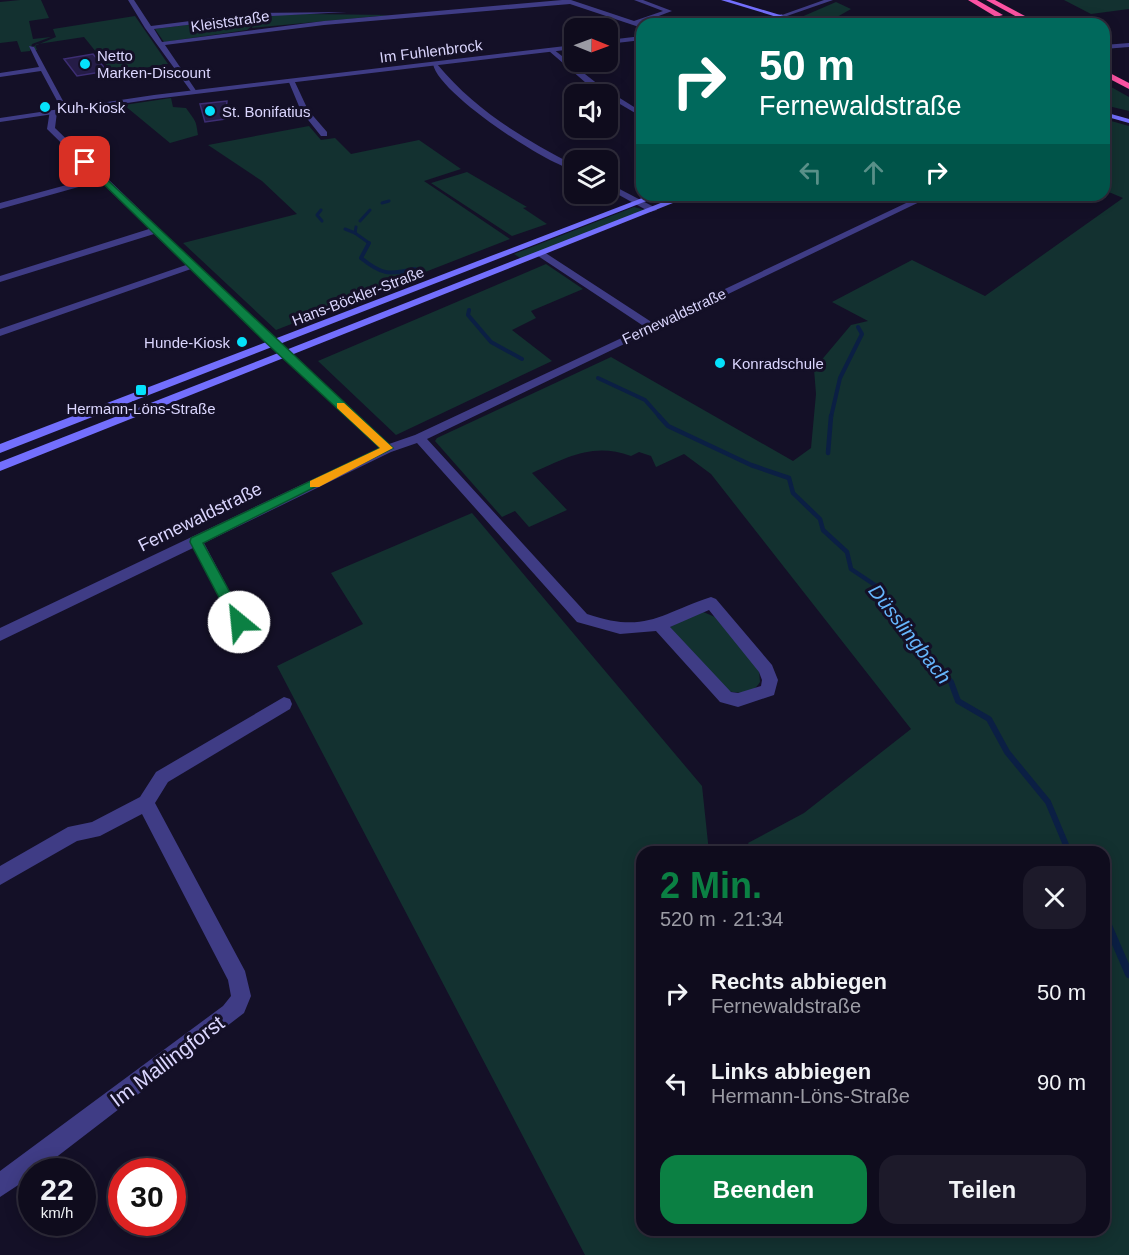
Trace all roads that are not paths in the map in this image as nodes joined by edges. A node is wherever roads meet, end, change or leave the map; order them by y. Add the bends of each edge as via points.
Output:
1 (131, 0) edge
2 (637, 0) edge
3 (724, 0) edge
4 (830, 0) edge
5 (972, 0) edge
6 (990, 0) edge
7 (1011, 0) edge
8 (568, 1) edge
9 (410, 14) junction
10 (782, 16) junction
11 (1022, 17) joint
12 (649, 18) edge
13 (771, 18) edge
14 (788, 18) edge
15 (1005, 18) edge
16 (634, 23) edge
17 (148, 28) junction
18 (636, 39) edge
19 (618, 41) edge
20 (160, 44) junction
21 (1129, 45) edge
22 (30, 47) dead end
23 (1110, 47) edge
24 (564, 48) edge
25 (551, 50) junction
26 (435, 64) junction
27 (41, 69) junction
28 (0, 75) edge
29 (1110, 76) edge
30 (291, 82) junction
31 (1129, 86) edge
32 (193, 92) junction
33 (66, 110) junction
34 (636, 111) edge
35 (53, 112) junction
36 (1110, 116) edge
37 (0, 120) edge
38 (1129, 121) edge
39 (324, 134) dead end
40 (564, 162) edge
41 (102, 178) junction
42 (618, 191) edge
43 (636, 201) edge
44 (636, 201) edge
45 (644, 201) edge
46 (675, 201) edge
47 (917, 201) edge
48 (640, 203) junction
49 (0, 206) edge
50 (653, 210) junction
51 (156, 230) junction
52 (541, 254) junction
53 (194, 265) junction
54 (0, 279) edge
55 (651, 326) junction
56 (0, 333) edge
57 (274, 344) junction
58 (286, 355) junction
59 (419, 438) junction
60 (387, 448) junction
61 (0, 449) edge
62 (0, 467) edge
63 (196, 542) junction
64 (239, 622) dead end
65 (659, 625) junction
66 (0, 635) edge
67 (284, 704) dead end
68 (146, 803) junction
69 (0, 876) edge
70 (0, 1185) edge

1 - 17 street
2 - 12 street via 669,11
3 - 10 main road
4 - 10 street
5 - 15 highway
6 - 11 highway
7 - 11 highway
8 - 9 street, Kleiststraße
8 - 16 street
9 - 17 street, Kleiststraße via 288,12
9 - 20 street, Kleiststraße
10 - 13 street
10 - 14 main road
17 - 20 street
18 - 19 street
20 - 32 street
21 - 23 street
22 - 27 street
24 - 25 street, Im Fuhlenbrock
25 - 26 street, Im Fuhlenbrock
25 - 34 street via 596,87
26 - 30 street, Im Fuhlenbrock
26 - 40 street via 457,93 486,117
27 - 28 street
27 - 33 street
29 - 31 highway
30 - 32 street, Im Fuhlenbrock
30 - 39 street via 305,111
32 - 33 street, Im Fuhlenbrock
33 - 35 street, Im Fuhlenbrock
35 - 37 street, Im Fuhlenbrock
35 - 41 street via 51,129
36 - 38 main road
41 - 49 street
41 - 51 street
42 - 43 street
44 - 48 street
45 - 48 main road, Hans-Böckler-Straße
46 - 50 main road, Hans-Böckler-Straße
47 - 55 street, Fernewaldstraße
48 - 50 street
48 - 57 main road, Hans-Böckler-Straße
50 - 52 main road, Hans-Böckler-Straße
51 - 53 street
51 - 54 street
52 - 55 street
52 - 58 main road, Hans-Böckler-Straße
53 - 56 street
53 - 57 street
55 - 59 street, Fernewaldstraße
57 - 58 street
57 - 61 main road, Hans-Böckler-Straße
58 - 60 street
58 - 62 main road, Hans-Böckler-Straße
59 - 60 street, Fernewaldstraße
59 - 65 street via 582,618 611,629
60 - 63 street, Fernewaldstraße
63 - 64 street
63 - 66 street, Fernewaldstraße
65 - 65 street via 711,603 766,669 768,690 738,700 726,697
67 - 68 street via 162,777
68 - 69 street via 94,830 74,833
68 - 70 street, Im Mallingforst via 238,978 241,996 237,1006 189,1047

